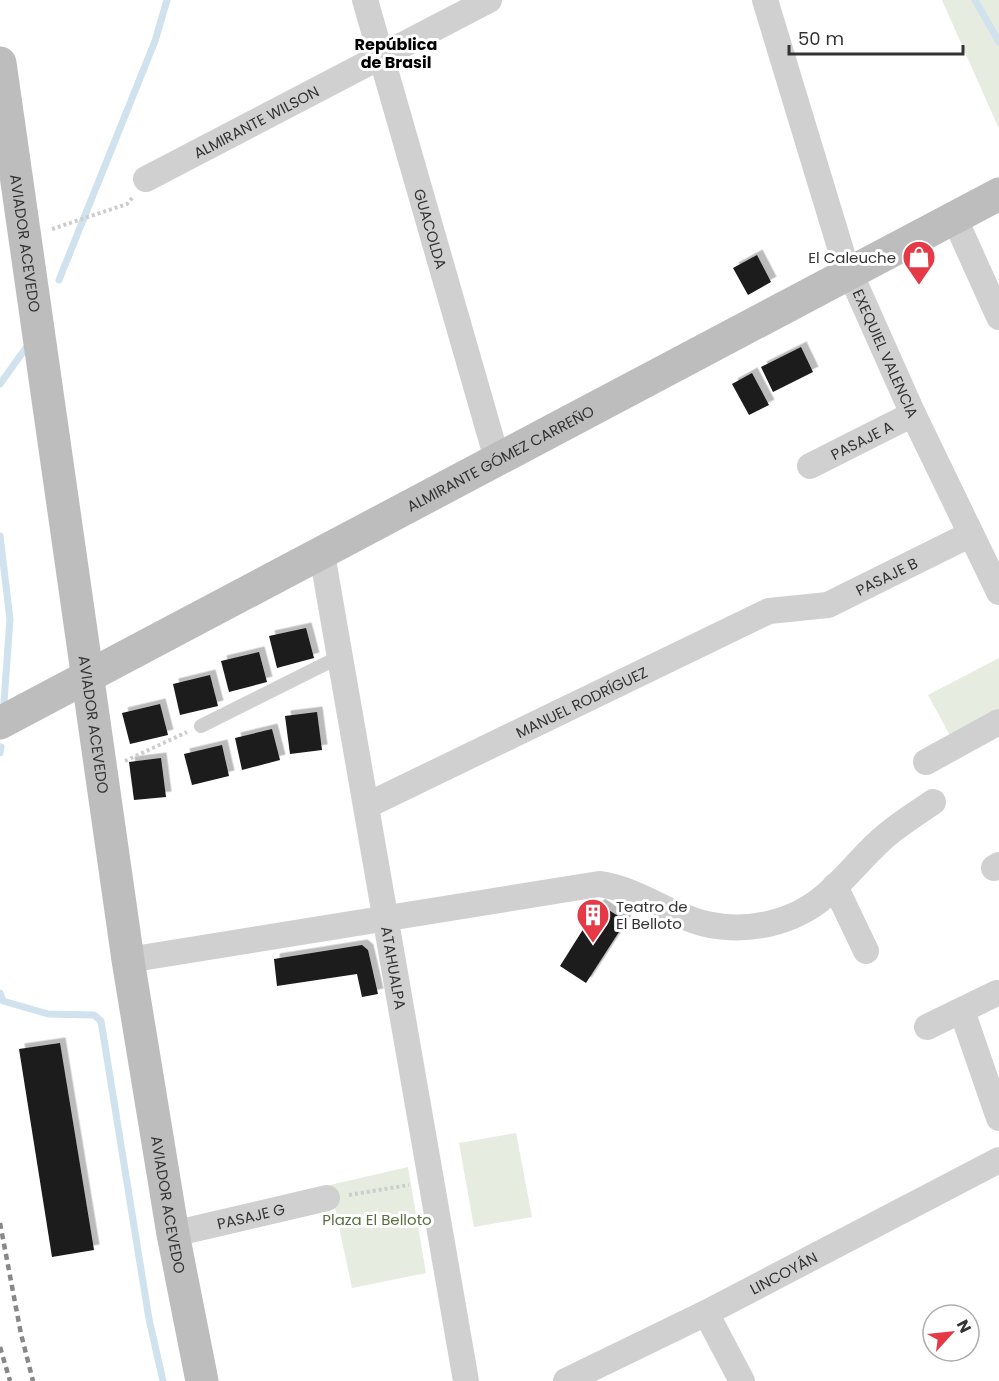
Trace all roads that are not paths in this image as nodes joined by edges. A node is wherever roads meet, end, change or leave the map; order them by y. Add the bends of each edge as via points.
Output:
1 (365, 0) edge
2 (489, 0) edge
3 (765, 0) edge
4 (381, 58) junction
5 (0, 63) edge
6 (146, 180) road end
7 (999, 194) edge
8 (954, 217) junction
9 (849, 272) junction
10 (999, 317) edge
11 (913, 414) junction
12 (497, 459) junction
13 (810, 466) dead end
14 (971, 534) junction
15 (322, 554) junction
16 (999, 592) edge
17 (798, 607) joint
18 (341, 656) junction
19 (86, 677) junction
20 (999, 722) edge
21 (0, 723) edge
22 (201, 726) road end
23 (926, 762) dead end
24 (933, 802) dead end
25 (368, 805) junction
26 (835, 886) junction
27 (385, 918) junction
28 (866, 951) dead end
29 (128, 960) junction
30 (996, 993) dead end
31 (962, 1011) junction
32 (927, 1027) dead end
33 (999, 1118) edge
34 (999, 1160) edge
35 (327, 1198) road end
36 (173, 1234) junction
37 (706, 1313) junction
38 (202, 1381) edge
39 (465, 1381) edge
40 (566, 1381) edge
41 (742, 1381) edge

1 - 4 street, GUACOLDA
2 - 4 street, ALMIRANTE WILSON
3 - 9 street, EXEQUIEL VALENCIA
4 - 6 street, ALMIRANTE WILSON
4 - 12 street, GUACOLDA
5 - 19 main road, AVIADOR ACEVEDO
7 - 8 main road, ALMIRANTE GÓMEZ CARREÑO
8 - 9 main road, ALMIRANTE GÓMEZ CARREÑO
8 - 10 street
9 - 11 street, EXEQUIEL VALENCIA
9 - 12 main road, ALMIRANTE GÓMEZ CARREÑO
11 - 13 street, PASAJE A
11 - 14 street, EXEQUIEL VALENCIA
12 - 15 main road, ALMIRANTE GÓMEZ CARREÑO
14 - 16 street, EXEQUIEL VALENCIA
14 - 17 street, PASAJE B via 828,605
15 - 18 street, ATAHUALPA
15 - 19 main road, ALMIRANTE GÓMEZ CARREÑO
17 - 25 street, MANUEL RODRÍGUEZ via 769,610
18 - 22 lane
18 - 25 street, ATAHUALPA
19 - 21 main road, ALMIRANTE GÓMEZ CARREÑO
19 - 29 main road, AVIADOR ACEVEDO
20 - 23 street
24 - 26 street via 883,838
25 - 27 street, ATAHUALPA
26 - 27 street via 825,897 792,916 756,928 702,923 616,886 599,884
26 - 28 street
27 - 29 street
27 - 39 street, ATAHUALPA
29 - 36 main road, AVIADOR ACEVEDO
30 - 31 street
31 - 32 street
31 - 33 street
34 - 37 street, LINCOYÁN
35 - 36 street, PASAJE G
36 - 38 main road, AVIADOR ACEVEDO
37 - 40 street, LINCOYÁN
37 - 41 street

